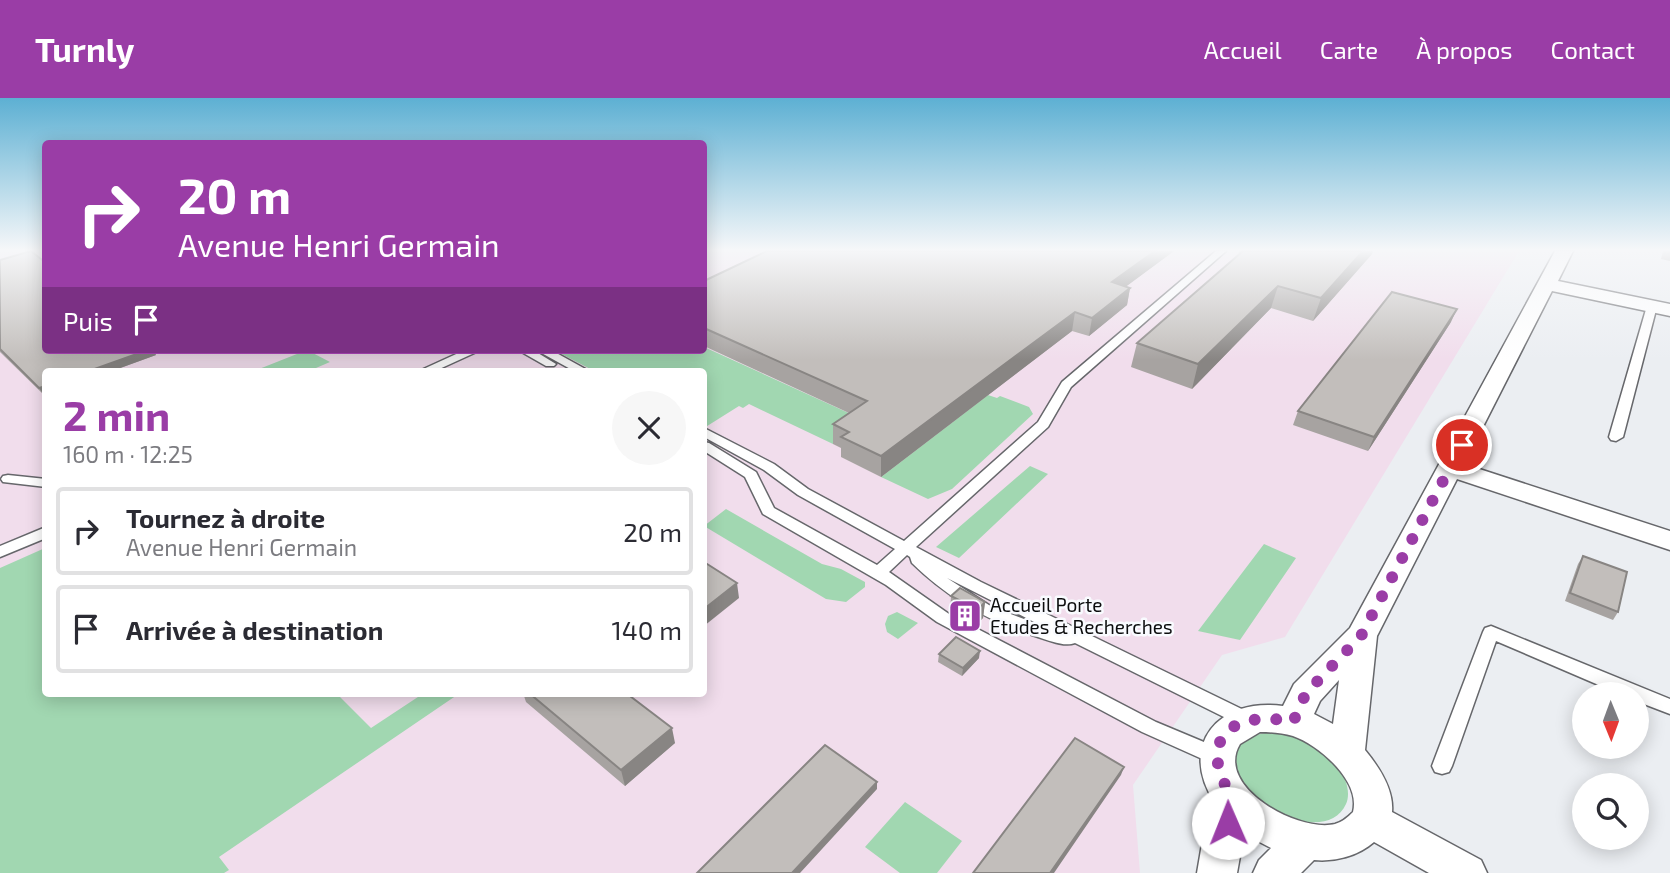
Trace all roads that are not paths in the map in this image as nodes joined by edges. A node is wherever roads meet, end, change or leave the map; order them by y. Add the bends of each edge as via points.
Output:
1 (1180, 287) edge
2 (1544, 287) edge
3 (1561, 287) edge
4 (1661, 308) edge
5 (465, 354) edge
6 (531, 354) edge
7 (550, 354) edge
8 (432, 368) edge
9 (557, 368) edge
10 (577, 368) edge
11 (707, 434) edge
12 (1616, 437) dead end
13 (707, 448) edge
14 (1450, 468) junction
15 (8, 479) dead end
16 (42, 483) edge
17 (42, 534) edge
18 (1670, 541) edge
19 (906, 548) junction
20 (0, 552) edge
21 (878, 573) junction
22 (1361, 636) junction
23 (1670, 707) edge
24 (1247, 720) junction
25 (1293, 722) junction
26 (1347, 753) junction
27 (1216, 756) junction
28 (1442, 766) dead end
29 (1235, 801) junction
30 (1369, 819) junction
31 (1306, 841) junction
32 (1217, 873) edge
33 (1273, 873) edge
34 (1467, 873) edge

1 - 19 lane via 1066,384 1043,424
2 - 14 street
3 - 4 street
4 - 12 lane
5 - 8 lane
6 - 9 lane
7 - 10 lane
11 - 19 lane
13 - 21 lane via 751,474 768,511
14 - 18 street
14 - 22 street
15 - 16 lane
17 - 20 lane
19 - 21 lane
19 - 24 lane
21 - 27 lane via 943,618 1149,727
22 - 25 street via 1306,693
22 - 26 street
23 - 28 lane via 1491,632
24 - 25 street
24 - 27 street via 1220,740
25 - 26 street
26 - 30 street via 1370,786 1373,803
27 - 29 street via 1217,770
29 - 31 street via 1266,827
29 - 32 street
30 - 31 street via 1360,832 1346,839
30 - 34 street
31 - 33 street

